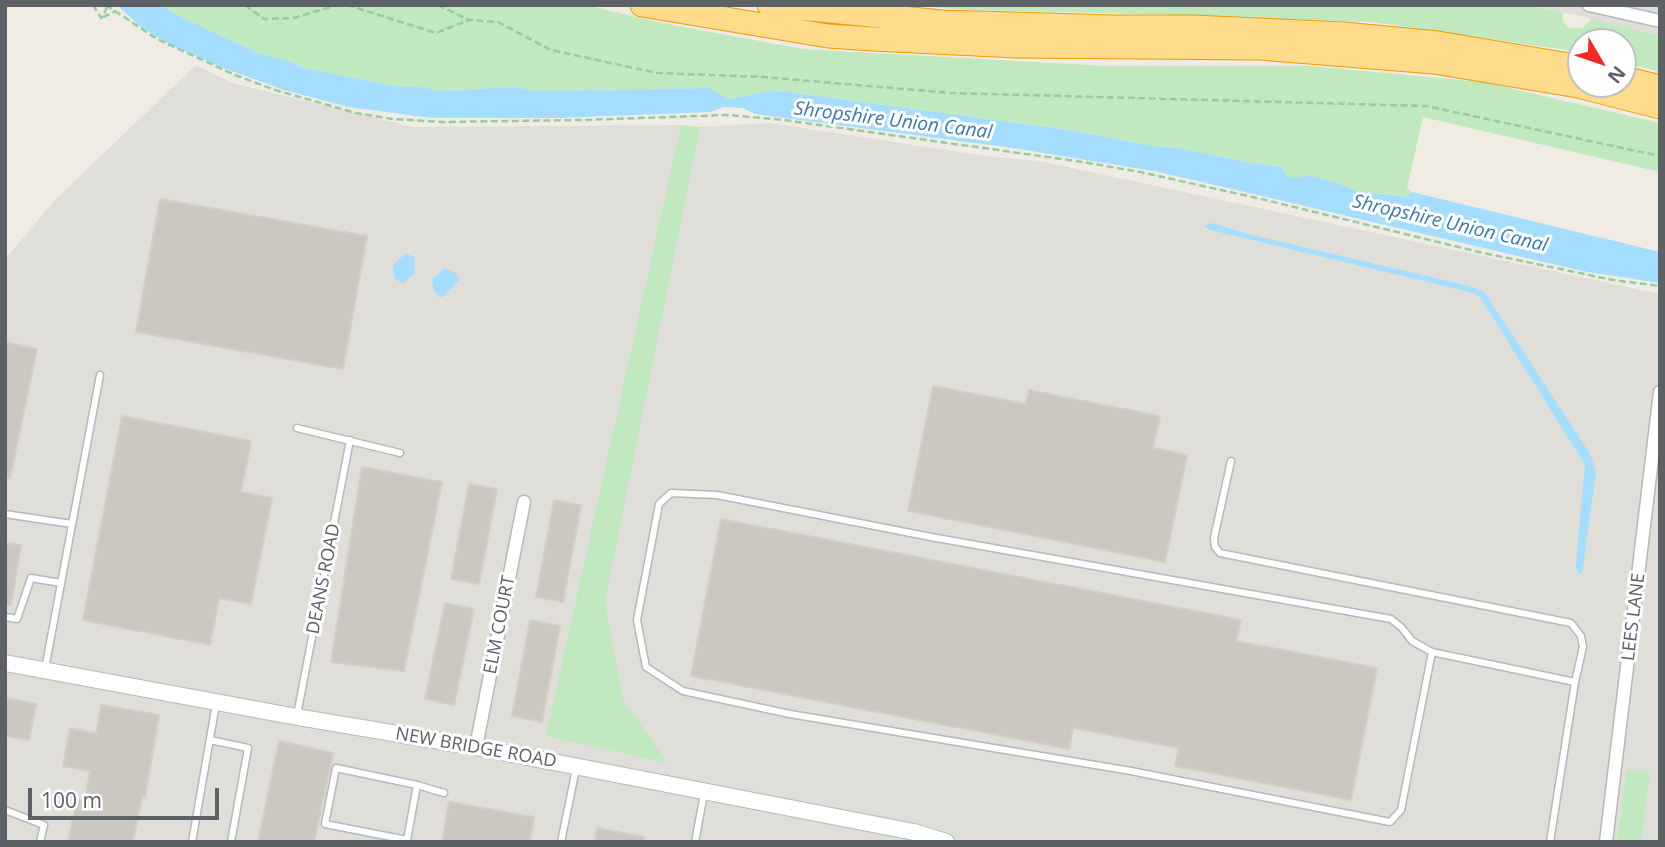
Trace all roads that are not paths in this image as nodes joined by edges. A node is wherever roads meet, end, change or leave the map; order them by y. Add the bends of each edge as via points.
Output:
1 (642, 5) edge
2 (769, 5) edge
3 (1589, 5) edge
4 (1660, 21) edge
5 (1567, 65) edge
6 (1637, 81) edge
7 (1660, 87) edge
8 (1660, 107) edge
9 (100, 374) dead end
10 (1660, 392) edge
11 (297, 428) dead end
12 (350, 440) junction
13 (400, 453) dead end
14 (1230, 461) dead end
15 (524, 502) dead end
16 (5, 514) edge
17 (72, 524) junction
18 (61, 583) junction
19 (5, 617) edge
20 (1432, 652) junction
21 (5, 663) edge
22 (45, 670) junction
23 (1576, 682) junction
24 (216, 702) junction
25 (297, 717) junction
26 (209, 740) junction
27 (476, 747) junction
28 (576, 767) junction
29 (417, 785) junction
30 (705, 792) junction
31 (444, 793) dead end
32 (5, 810) edge
33 (40, 842) edge
34 (192, 842) edge
35 (231, 842) edge
36 (561, 842) edge
37 (695, 842) edge
38 (946, 842) edge
39 (1550, 842) edge
40 (1606, 842) edge

1 - 8 highway via 862,39 1260,48 1434,62 1578,86
2 - 5 highway via 942,23 1344,34 1438,43
3 - 4 street
6 - 7 highway
9 - 17 lane
10 - 40 street, LEES LANE
11 - 12 lane
12 - 13 lane
12 - 25 lane, DEANS ROAD
14 - 23 lane via 1214,538 1220,553 1570,624 1581,636 1583,647
15 - 27 street, ELM COURT
16 - 17 lane
17 - 18 lane
18 - 19 lane via 31,578 17,619
18 - 22 lane
20 - 20 lane via 1401,810 1390,822 683,691 646,667 636,620 659,504 671,493 717,495 1391,619 1412,642
20 - 23 lane
21 - 22 street, NEW BRIDGE ROAD
22 - 24 street, NEW BRIDGE ROAD
23 - 39 lane
24 - 25 street, NEW BRIDGE ROAD
24 - 26 lane
25 - 27 street, NEW BRIDGE ROAD
26 - 34 lane
26 - 35 lane via 248,748
27 - 28 street, NEW BRIDGE ROAD
28 - 30 street, NEW BRIDGE ROAD
28 - 36 lane
29 - 29 lane via 407,840 325,824 336,768
29 - 31 lane
30 - 37 lane
30 - 38 street, NEW BRIDGE ROAD
32 - 33 lane via 44,825

